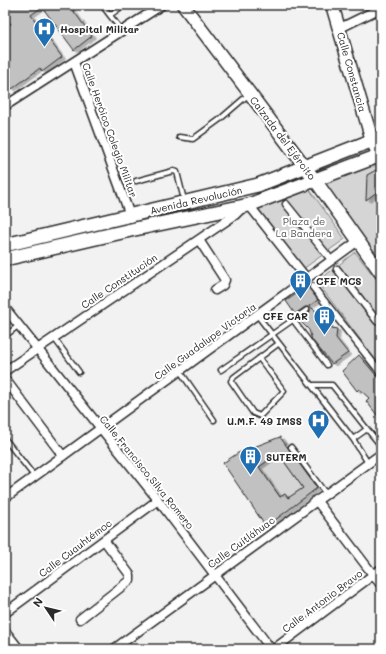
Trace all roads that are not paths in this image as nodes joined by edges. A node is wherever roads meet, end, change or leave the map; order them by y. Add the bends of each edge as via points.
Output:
1 (102, 5) edge
2 (124, 5) edge
3 (162, 5) edge
4 (183, 5) edge
5 (332, 5) edge
6 (381, 8) edge
7 (110, 15) junction
8 (340, 28) junction
9 (122, 31) junction
10 (74, 62) junction
11 (249, 93) junction
12 (6, 103) edge
13 (179, 137) dead end
14 (377, 139) edge
15 (380, 158) edge
16 (305, 167) junction
17 (315, 180) junction
18 (136, 181) dead end
19 (185, 203) junction
20 (286, 204) dead end
21 (246, 206) junction
22 (130, 216) junction
23 (134, 229) junction
24 (199, 240) junction
25 (358, 241) junction
26 (5, 245) edge
27 (328, 256) dead end
28 (5, 259) edge
29 (337, 269) dead end
30 (381, 273) edge
31 (307, 279) junction
32 (313, 287) dead end
33 (215, 290) dead end
34 (5, 308) edge
35 (307, 310) dead end
36 (257, 315) junction
37 (293, 320) junction
38 (377, 321) dead end
39 (18, 326) junction
40 (272, 334) junction
41 (5, 336) edge
42 (54, 338) junction
43 (278, 344) junction
44 (36, 350) junction
45 (259, 358) junction
46 (326, 365) dead end
47 (221, 370) dead end
48 (5, 371) edge
49 (180, 371) junction
50 (79, 372) dead end
51 (381, 373) edge
52 (5, 379) edge
53 (313, 385) junction
54 (214, 420) dead end
55 (100, 429) junction
56 (367, 429) junction
57 (5, 439) edge
58 (353, 439) junction
59 (381, 446) edge
60 (291, 447) dead end
61 (381, 454) edge
62 (63, 456) junction
63 (368, 463) junction
64 (34, 477) junction
65 (326, 494) junction
66 (5, 498) edge
67 (158, 500) junction
68 (316, 500) junction
69 (104, 540) junction
70 (381, 569) edge
71 (214, 574) junction
72 (373, 575) junction
73 (381, 585) edge
74 (5, 613) edge
75 (80, 619) dead end
76 (5, 631) edge
77 (20, 649) edge
78 (114, 649) edge
79 (270, 649) edge
80 (274, 649) edge

1 - 7 lane
2 - 7 lane
3 - 9 street
4 - 11 main road, Calzada del Ejército
5 - 8 main road, Calle Constancia
6 - 8 street
7 - 9 lane
8 - 14 main road, Calle Constancia
9 - 10 street
10 - 12 street
10 - 22 street, Calle Heróico Colegio Militar
11 - 13 lane via 203,133 193,139
11 - 16 main road, Calzada del Ejército
14 - 15 main road, Calle Constancia
14 - 16 main road, Avenida Revolución
15 - 17 main road, Avenida Revolución
16 - 17 main road, Calzada del Ejército
16 - 19 main road, Avenida Revolución via 258,184
17 - 21 main road, Avenida Revolución
17 - 25 main road, Calzada del Ejército
18 - 19 lane via 177,172
19 - 22 main road, Avenida Revolución
20 - 27 street
21 - 23 main road, Avenida Revolución
21 - 24 street, Calle Constitución
21 - 31 street
22 - 23 street, Calle Heróico Colegio Militar
22 - 26 main road, Avenida Revolución
23 - 28 main road, Avenida Revolución
24 - 33 street via 225,280
24 - 42 street, Calle Constitución
25 - 30 main road, Calzada del Ejército
25 - 31 street, Calle Guadalupe Victoria
29 - 38 street
31 - 36 street, Calle Guadalupe Victoria
32 - 51 street
34 - 39 street, Calle Francisco Silva Romero
35 - 37 lane
36 - 40 lane
36 - 49 street, Calle Guadalupe Victoria
37 - 40 lane
37 - 46 lane
39 - 41 lane
39 - 44 street, Calle Francisco Silva Romero
40 - 43 lane
40 - 47 lane
42 - 44 street, Calle Constitución
42 - 50 lane
43 - 45 lane
43 - 53 lane
44 - 48 street, Calle Constitución
44 - 55 street, Calle Francisco Silva Romero
45 - 45 lane via 231,381 252,413 260,416 284,391
49 - 54 lane
49 - 55 street, Calle Guadalupe Victoria
52 - 62 street
53 - 56 lane via 332,385
53 - 58 lane
55 - 62 street, Calle Guadalupe Victoria
55 - 67 street, Calle Francisco Silva Romero
56 - 58 lane
56 - 59 lane
57 - 64 lane
58 - 63 lane
60 - 65 lane
61 - 63 street, Calle Cuitláhuac
62 - 64 street, Calle Guadalupe Victoria
63 - 65 street, Calle Cuitláhuac
64 - 66 street, Calle Guadalupe Victoria
65 - 68 street, Calle Cuitláhuac
67 - 69 street, Calle Cuauhtémoc
67 - 71 street, Calle Francisco Silva Romero
68 - 71 street, Calle Cuitláhuac
68 - 72 street
69 - 74 street, Calle Cuauhtémoc
69 - 75 street via 130,575 130,580
70 - 72 street, Calle Antonio Bravo
71 - 78 street, Calle Cuitláhuac
71 - 79 street, Calle Francisco Silva Romero
72 - 73 street
72 - 80 street, Calle Antonio Bravo
76 - 77 street

